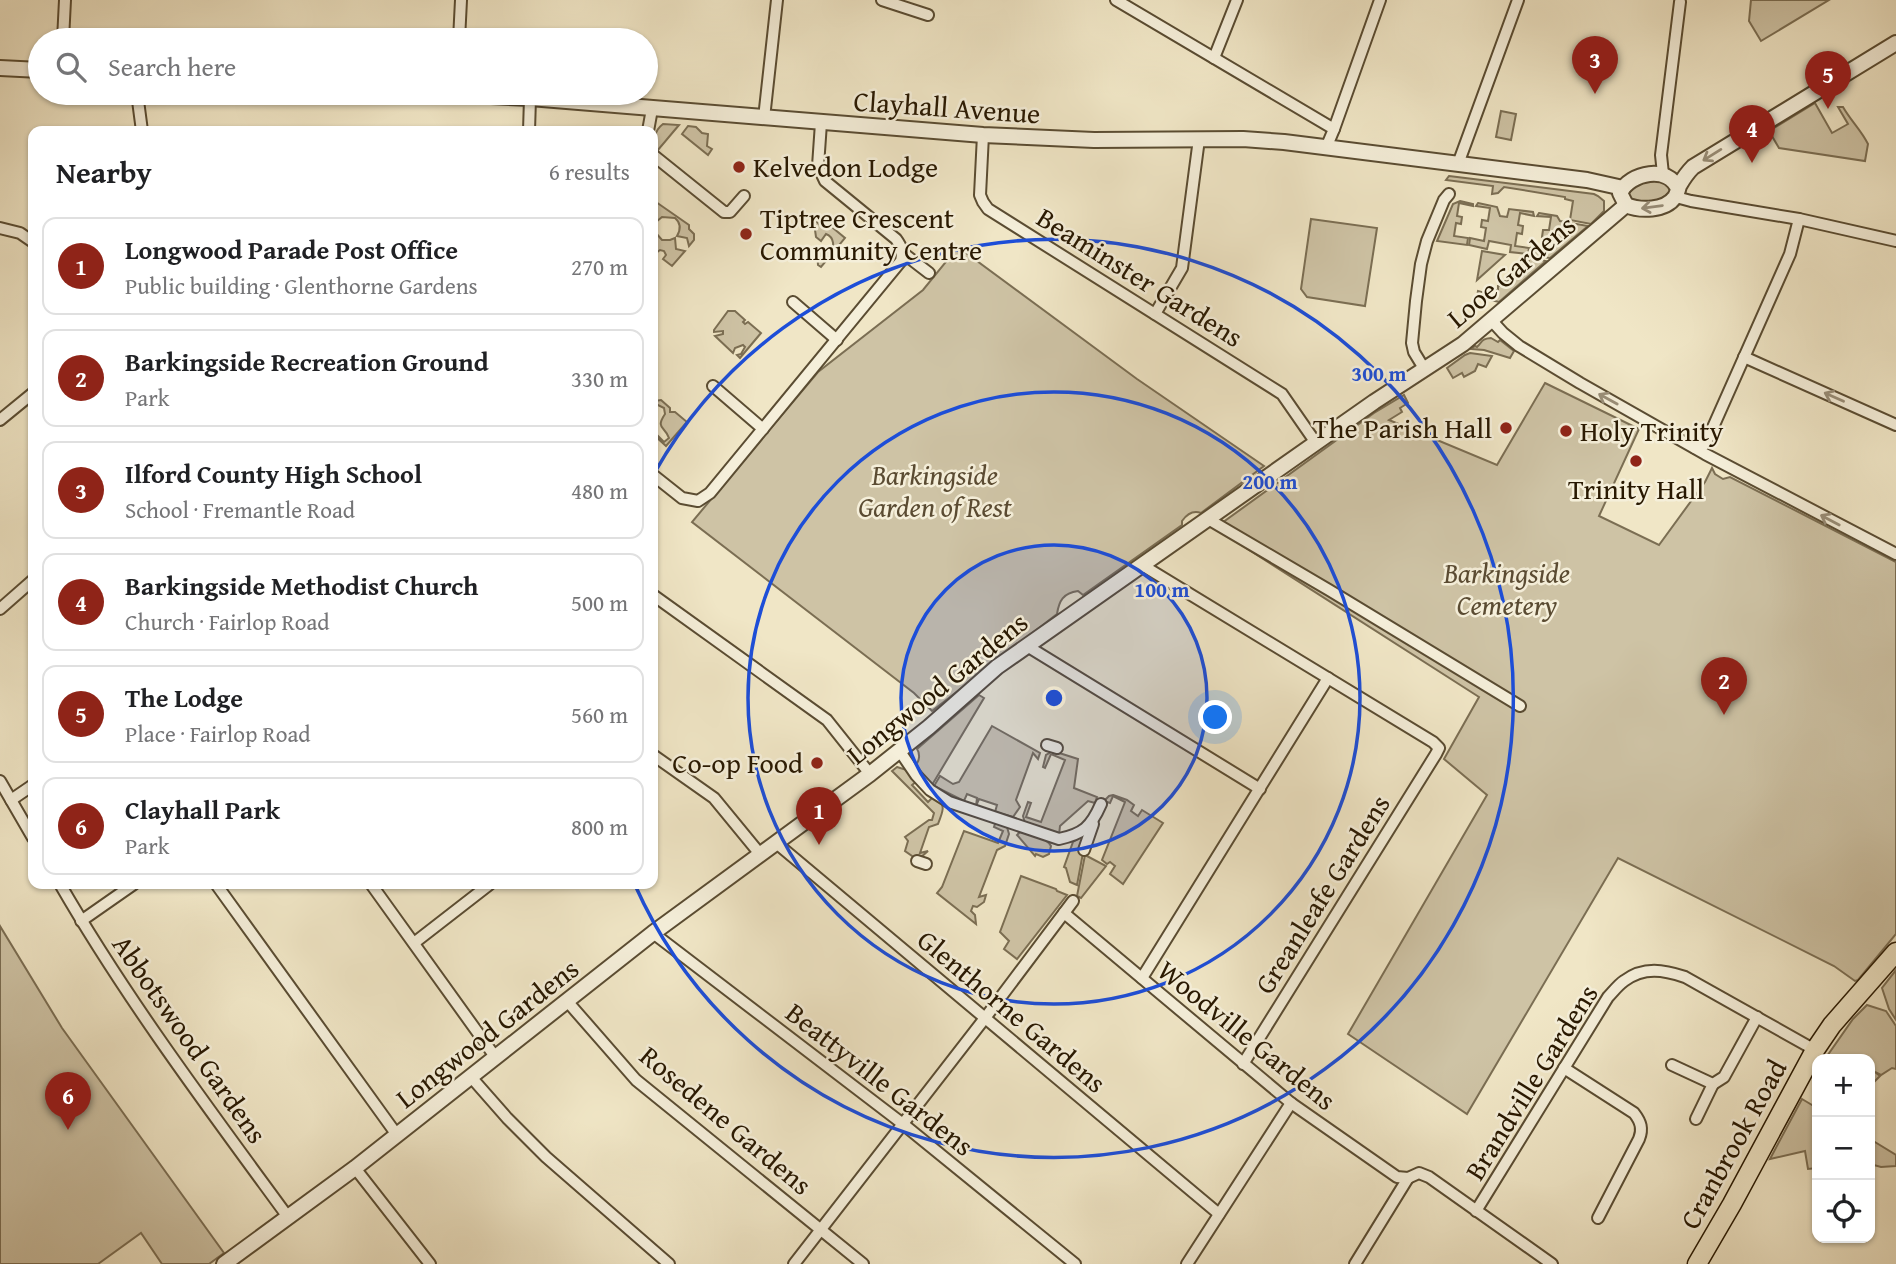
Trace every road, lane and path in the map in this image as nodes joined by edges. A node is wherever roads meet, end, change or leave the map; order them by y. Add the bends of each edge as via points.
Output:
1 (65, 0) edge
2 (461, 0) edge
3 (777, 0) edge
4 (882, 0) edge
5 (1116, 0) edge
6 (1237, 0) edge
7 (1380, 0) edge
8 (1518, 0) edge
9 (1680, 2) dead end
10 (928, 15) dead end
11 (64, 28) edge
12 (460, 28) edge
13 (1896, 43) edge
14 (1214, 58) junction
15 (0, 68) edge
16 (28, 70) edge
17 (139, 105) edge
18 (530, 105) edge
19 (608, 105) edge
20 (652, 109) junction
21 (764, 118) junction
22 (821, 123) junction
23 (141, 126) edge
24 (529, 126) edge
25 (649, 126) edge
26 (1334, 129) junction
27 (983, 135) junction
28 (1199, 139) junction
29 (1326, 148) junction
30 (658, 159) edge
31 (1458, 164) junction
32 (1663, 174) junction
33 (1623, 188) junction
34 (1677, 193) junction
35 (1449, 194) dead end
36 (744, 196) dead end
37 (1626, 205) junction
38 (1800, 219) junction
39 (0, 228) edge
40 (28, 239) edge
41 (1896, 241) edge
42 (903, 253) junction
43 (929, 273) dead end
44 (793, 302) dead end
45 (1155, 314) junction
46 (1492, 321) junction
47 (837, 340) junction
48 (1744, 358) junction
49 (1425, 370) junction
50 (713, 386) dead end
51 (28, 397) edge
52 (0, 420) edge
53 (1896, 425) edge
54 (763, 429) junction
55 (1316, 443) junction
56 (1695, 448) junction
57 (658, 479) edge
58 (1208, 519) junction
59 (1893, 552) edge
60 (1142, 565) junction
61 (28, 584) edge
62 (658, 599) edge
63 (0, 609) edge
64 (1027, 646) junction
65 (1328, 678) junction
66 (1520, 706) dead end
67 (899, 750) junction
68 (658, 759) edge
69 (870, 774) junction
70 (0, 781) edge
71 (28, 789) edge
72 (1260, 789) junction
73 (12, 800) junction
74 (1101, 804) dead end
75 (1095, 818) junction
76 (28, 829) edge
77 (775, 842) junction
78 (1084, 850) dead end
79 (760, 854) junction
80 (63, 889) edge
81 (127, 889) edge
82 (220, 889) edge
83 (375, 889) edge
84 (484, 889) edge
85 (1073, 901) dead end
86 (1064, 913) junction
87 (81, 920) junction
88 (653, 933) junction
89 (414, 943) junction
90 (1896, 952) edge
91 (1142, 978) junction
92 (567, 1001) junction
93 (1757, 1017) junction
94 (985, 1018) junction
95 (1815, 1050) junction
96 (496, 1058) junction
97 (1243, 1064) junction
98 (1672, 1065) dead end
99 (1564, 1068) junction
100 (471, 1077) junction
101 (1713, 1084) junction
102 (1290, 1104) junction
103 (1696, 1119) dead end
104 (903, 1124) junction
105 (397, 1135) junction
106 (349, 1172) junction
107 (1408, 1178) junction
108 (1476, 1211) junction
109 (1219, 1214) junction
110 (291, 1215) junction
111 (1598, 1218) dead end
112 (821, 1229) junction
113 (224, 1264) edge
114 (430, 1264) edge
115 (670, 1264) edge
116 (794, 1264) edge
117 (863, 1264) edge
118 (1075, 1264) edge
119 (1187, 1264) edge
120 (1355, 1264) edge
121 (1552, 1264) edge
122 (1697, 1264) edge

1 - 11 street
2 - 12 street
3 - 21 street
4 - 10 street
5 - 14 street
6 - 14 street
7 - 26 street
8 - 31 street
9 - 32 street via 1661,155
13 -> 34 street via 1707,157 1687,173
14 - 26 street
15 - 16 street
17 - 23 street
18 - 24 street
19 - 20 street, Clayhall Avenue
20 - 21 street, Clayhall Avenue
20 - 25 street
21 - 22 street, Clayhall Avenue
22 - 27 street, Clayhall Avenue
22 - 42 street via 818,166 825,181 890,233
26 - 29 street
27 - 28 street, Clayhall Avenue
27 - 45 street, Beaminster Gardens via 980,195 988,209
28 - 29 street, Clayhall Avenue
28 - 45 street via 1182,268
29 - 31 street, Clayhall Avenue
30 - 36 street via 724,212 730,212
31 - 33 street, Clayhall Avenue
32 - 33 street via 1634,178
32 - 34 street via 1675,181
33 - 37 street via 1620,193
34 -> 37 street via 1664,206 1634,209
34 - 38 street
35 - 49 street via 1427,241 1416,301 1412,343
37 - 46 street, Looe Gardens
38 - 41 street
38 - 48 street via 1790,254
39 - 40 street
42 - 43 street
42 - 47 street via 897,268
44 - 47 street
45 - 55 street, Beaminster Gardens via 1282,394
46 - 49 street, Looe Gardens
56 -> 46 street via 1519,346
47 - 54 street
53 -> 48 street
48 - 56 street via 1706,443
49 - 55 street, Longwood Gardens
50 - 54 street
51 - 52 street
54 - 57 street via 710,494 698,501 682,498
55 - 58 street, Longwood Gardens
59 -> 56 street
58 - 60 street, Longwood Gardens
58 - 66 street
60 - 64 street, Longwood Gardens
60 - 65 street
61 - 63 street
62 - 69 street via 827,720
64 - 67 street, Longwood Gardens
64 - 72 street
65 - 72 street
65 - 97 street, Greanleafe Gardens via 1439,748
67 - 69 street, Longwood Gardens
67 - 75 street via 930,790 949,802 1016,826 1059,839 1074,836
68 - 79 street via 714,798
69 - 77 street, Longwood Gardens
70 - 73 street
71 - 73 street
72 - 91 street
73 - 76 street
74 - 75 street
75 - 78 street
77 - 79 street, Longwood Gardens
77 - 94 street, Glenthorne Gardens
79 - 88 street, Longwood Gardens
80 - 87 street, Abbotswood Gardens
81 - 87 street
82 - 105 street
83 - 89 street
84 - 89 street
85 - 86 street
86 - 91 street, Woodville Gardens
86 - 94 street
87 - 110 street, Abbotswood Gardens via 179,1066
88 - 92 street, Longwood Gardens
88 - 104 street, Beattyville Gardens
89 - 96 street
90 - 95 main road, Cranbrook Road
91 - 97 street, Woodville Gardens
92 - 96 street, Longwood Gardens
92 - 112 street, Rosedene Gardens via 636,1080
93 - 95 street, Brandville Gardens
93 - 99 street, Brandville Gardens via 1685,977 1664,970 1643,972 1624,980 1608,998
93 - 101 street via 1724,1077
94 - 104 street
94 - 109 street, Glenthorne Gardens
95 - 122 main road, Cranbrook Road
96 - 100 street, Longwood Gardens
97 - 102 street, Woodville Gardens
98 - 101 street
99 - 108 street, Brandville Gardens
99 - 111 street via 1634,1113 1641,1127 1608,1209
100 - 105 street, Longwood Gardens
100 - 115 street via 546,1157
101 - 103 street
102 - 107 street, Woodville Gardens via 1397,1177
102 - 109 street
104 - 112 street
104 - 118 street, Beattyville Gardens
105 - 106 street, Longwood Gardens
106 - 110 street, Longwood Gardens
106 - 114 street
107 - 108 street, Woodville Gardens via 1419,1173 1429,1177
107 - 120 street
108 - 121 street, Woodville Gardens
109 - 119 street
110 - 113 street, Longwood Gardens
112 - 116 street
112 - 117 street, Rosedene Gardens

